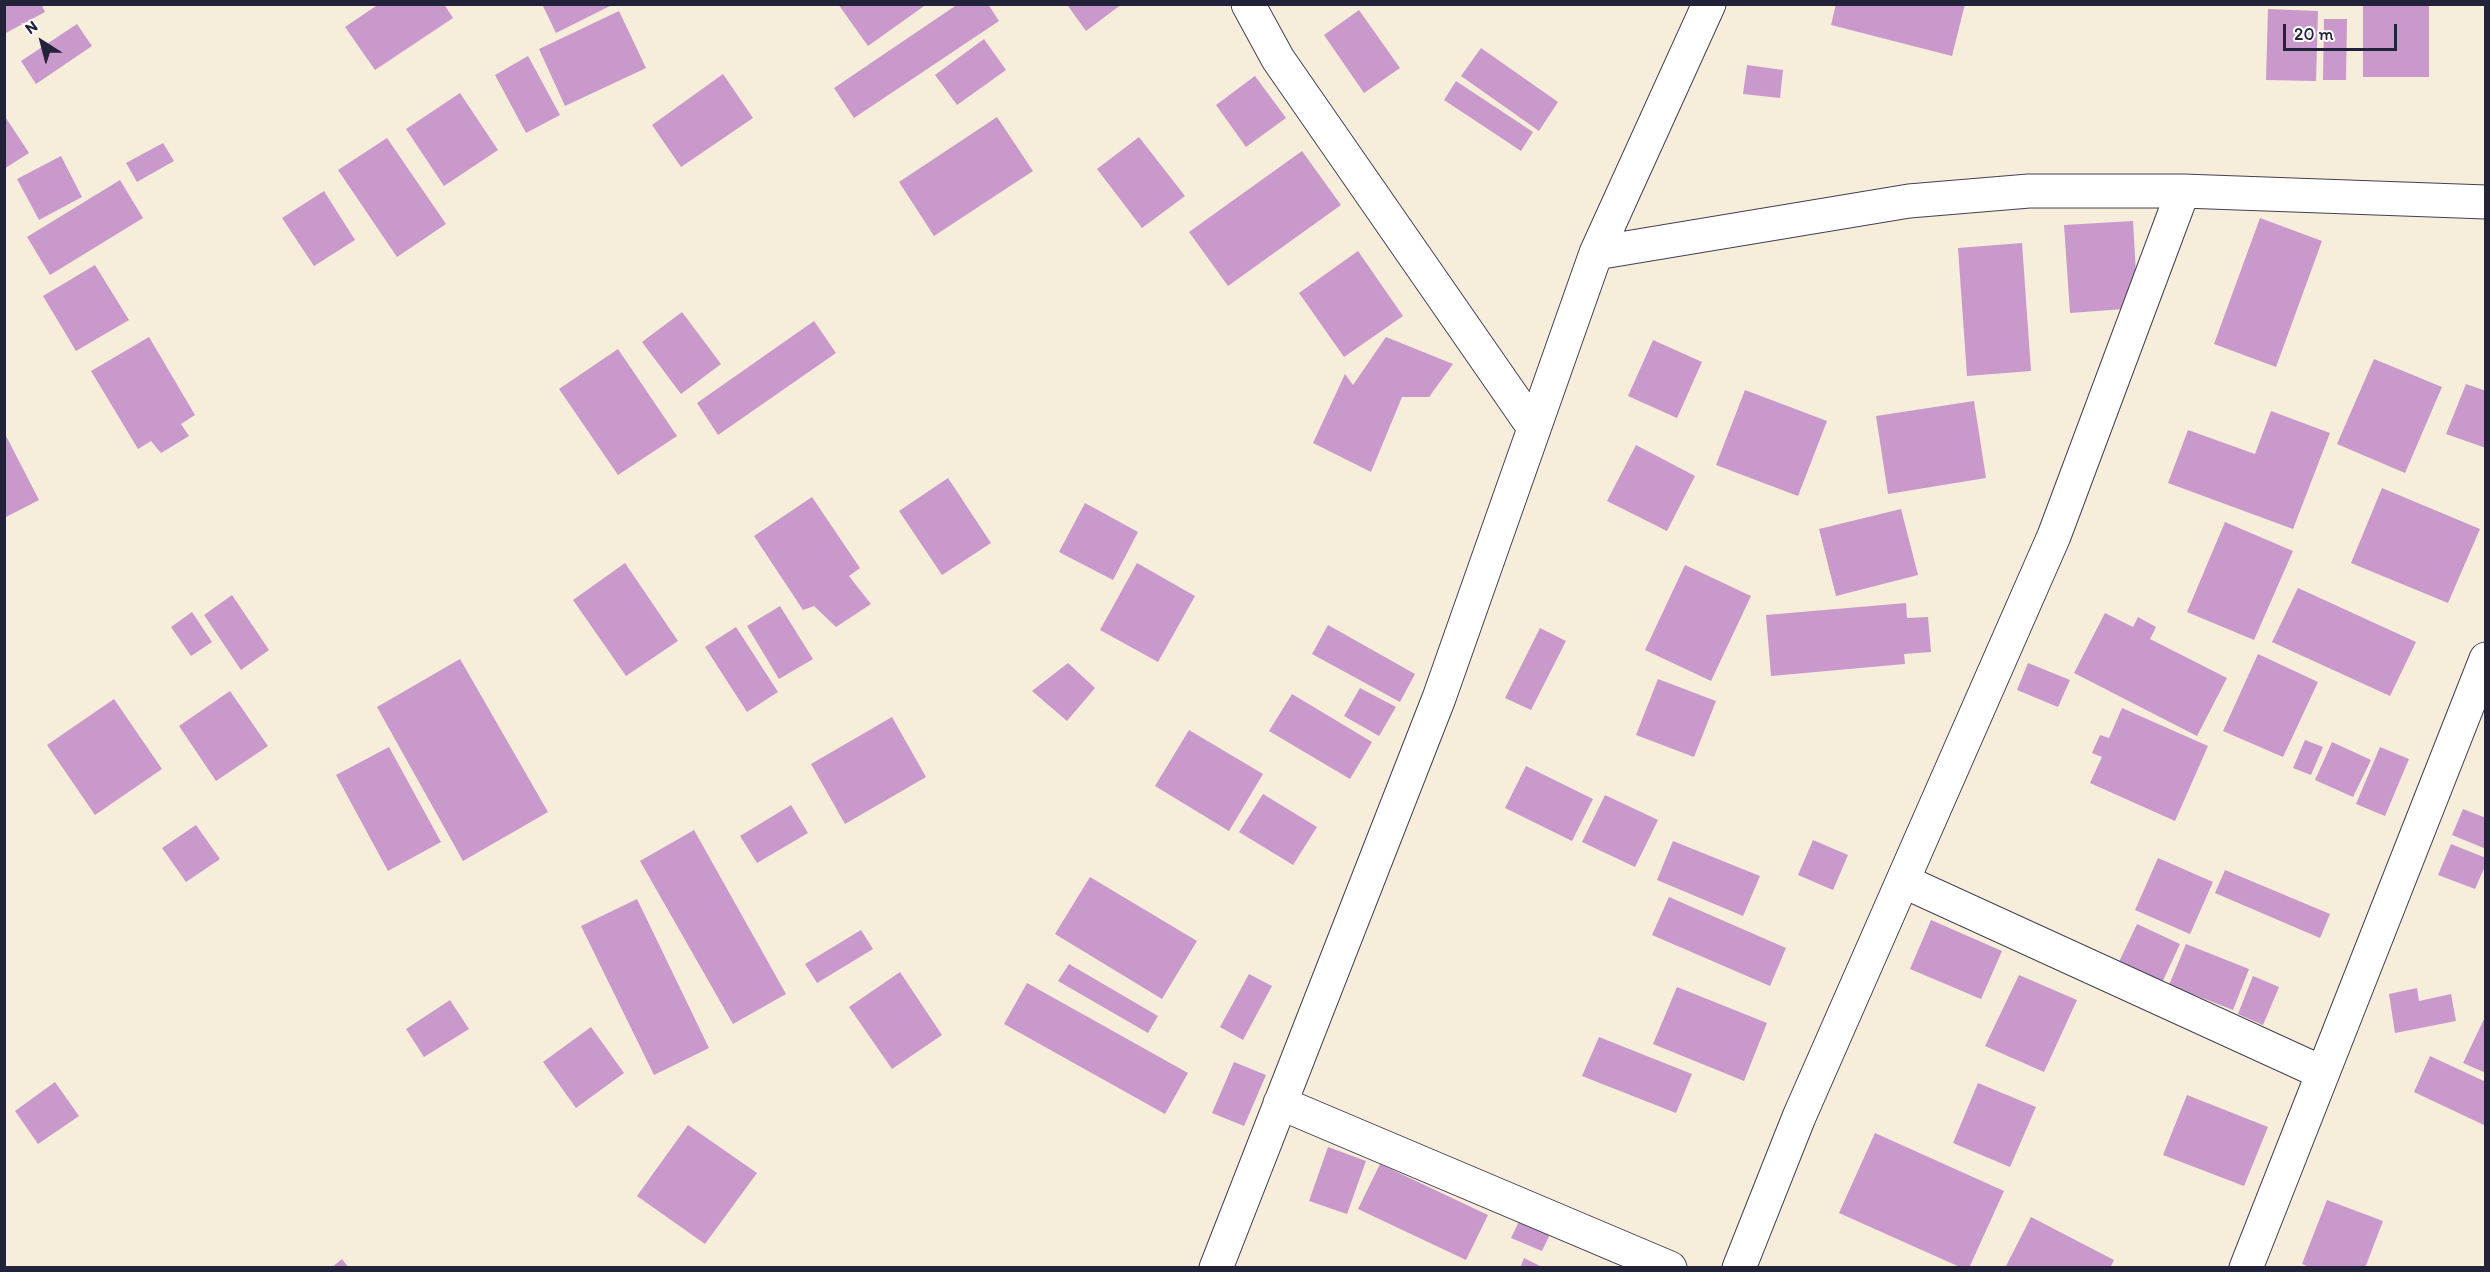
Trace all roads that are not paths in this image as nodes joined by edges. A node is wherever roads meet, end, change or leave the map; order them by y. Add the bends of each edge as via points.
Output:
1 (1248, 4) edge
2 (1709, 4) edge
3 (2183, 190) junction
4 (2486, 202) edge
5 (1596, 253) junction
6 (1534, 428) junction
7 (2486, 659) edge
8 (1903, 881) junction
9 (2323, 1073) junction
10 (1280, 1103) junction
11 (1216, 1268) edge
12 (1670, 1268) edge
13 (1739, 1268) edge
14 (2246, 1268) edge

1 - 6 street via 1278,59
2 - 5 street
3 - 4 street
3 - 5 street via 2029,191 1908,201
3 - 8 street via 2054,536
5 - 6 street
6 - 10 street via 1438,698
7 - 9 street
8 - 9 street
8 - 13 street via 1799,1117
9 - 14 street
10 - 11 street
10 - 12 street

